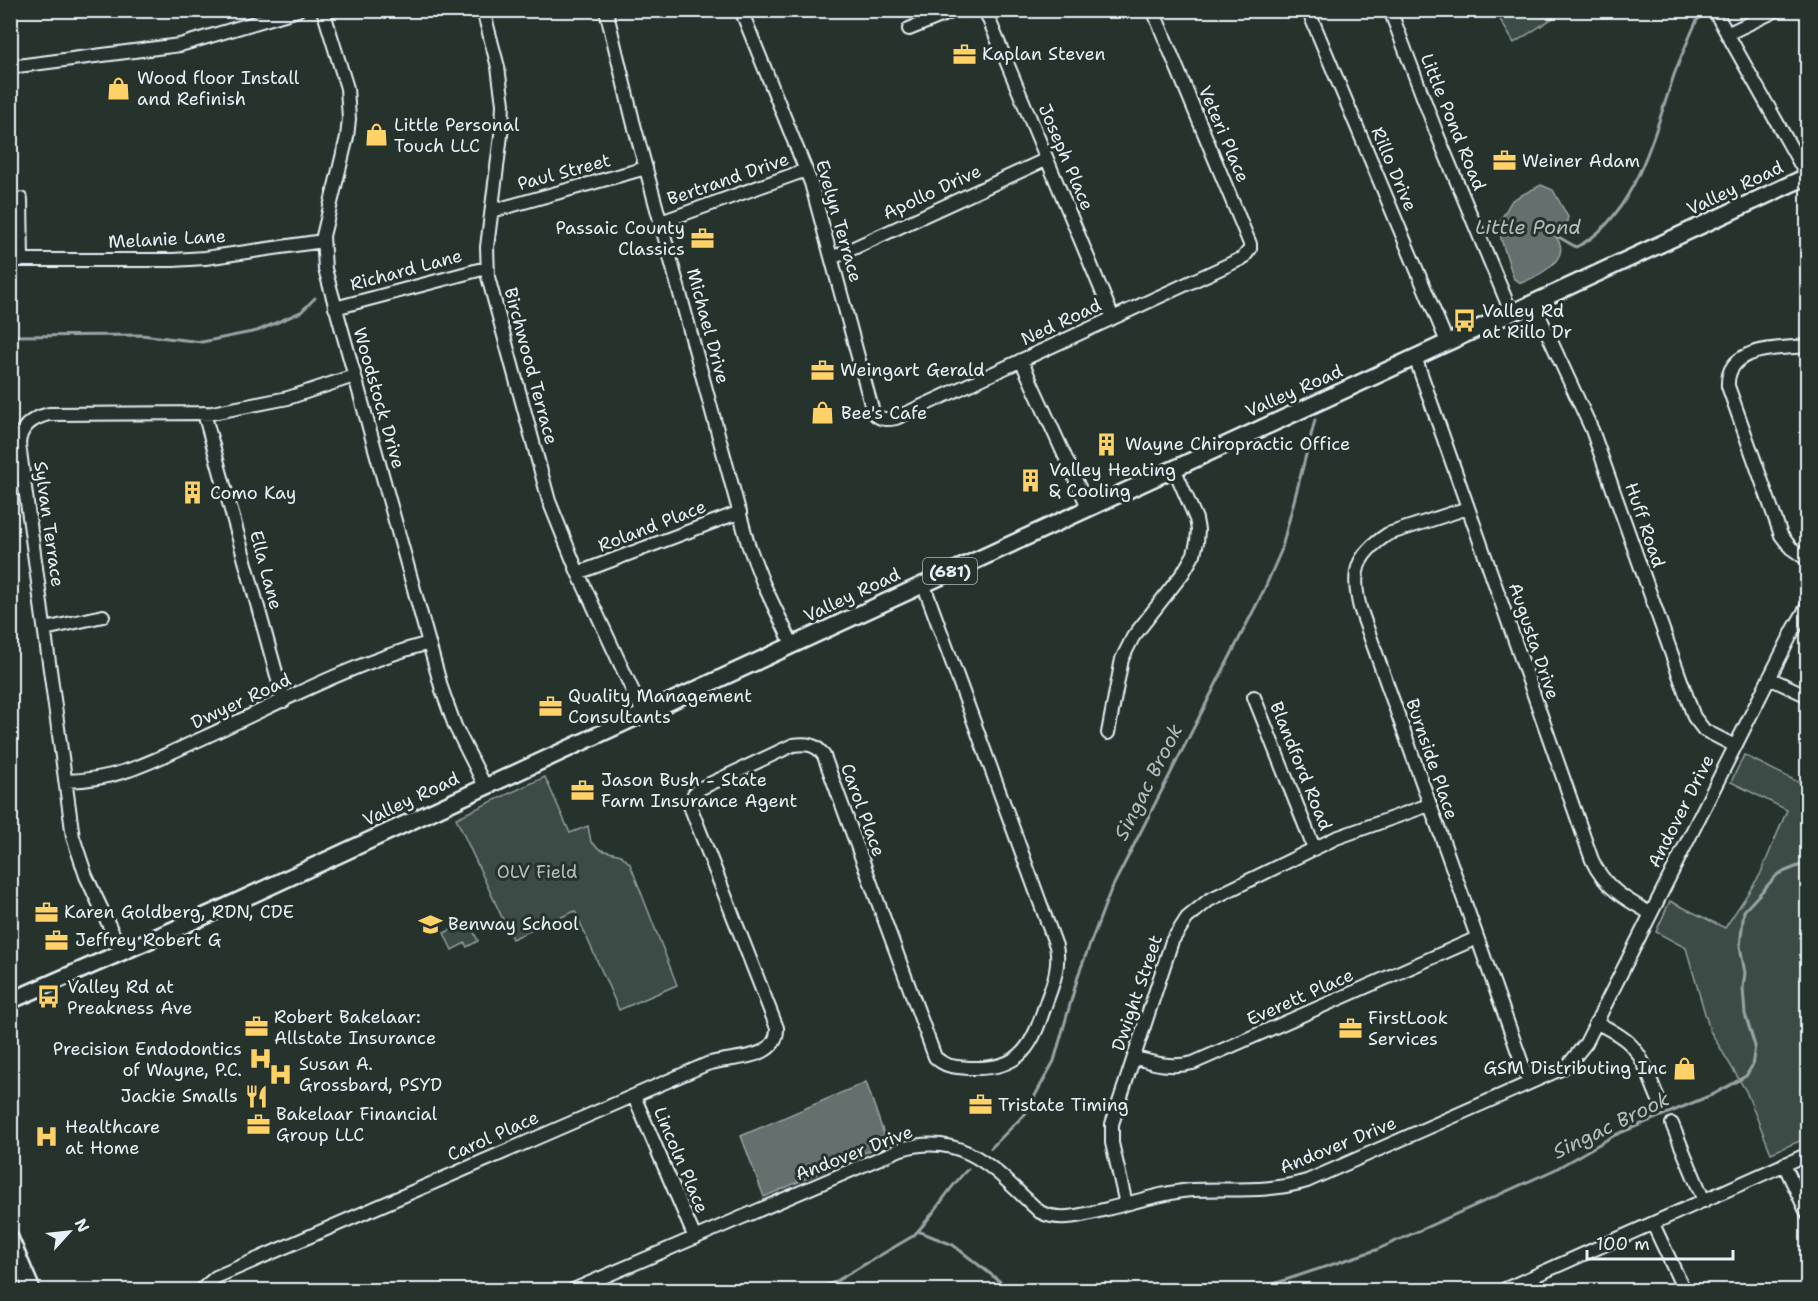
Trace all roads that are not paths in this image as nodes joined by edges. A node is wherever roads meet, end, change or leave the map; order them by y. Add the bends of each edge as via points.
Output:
1 (298, 10) edge
2 (323, 10) edge
3 (483, 10) edge
4 (606, 10) edge
5 (741, 10) edge
6 (956, 10) edge
7 (985, 10) edge
8 (1153, 10) edge
9 (1308, 10) edge
10 (1390, 10) edge
11 (1714, 10) edge
12 (1778, 10) edge
13 (909, 29) dead end
14 (1727, 34) junction
15 (10, 67) edge
16 (1047, 159) junction
17 (646, 168) junction
18 (806, 170) junction
19 (1807, 176) edge
20 (21, 199) dead end
21 (492, 211) junction
22 (661, 222) junction
23 (323, 241) junction
24 (832, 258) junction
25 (16, 260) edge
26 (1232, 263) joint
27 (486, 268) junction
28 (1533, 302) junction
29 (335, 308) junction
30 (1511, 312) junction
31 (1113, 318) junction
32 (1447, 342) junction
33 (1808, 346) edge
34 (1415, 357) junction
35 (1021, 360) junction
36 (354, 376) junction
37 (204, 413) junction
38 (906, 414) joint
39 (1174, 468) junction
40 (1088, 507) junction
41 (1467, 507) junction
42 (740, 512) junction
43 (1808, 560) edge
44 (578, 573) junction
45 (923, 583) junction
46 (1808, 605) edge
47 (103, 616) dead end
48 (45, 629) junction
49 (429, 644) junction
50 (792, 644) junction
51 (1769, 678) junction
52 (1808, 696) edge
53 (1254, 697) dead end
54 (284, 701) junction
55 (643, 713) junction
56 (1108, 732) dead end
57 (1735, 746) junction
58 (66, 781) junction
59 (485, 786) junction
60 (1429, 804) junction
61 (1314, 848) junction
62 (1650, 913) junction
63 (1477, 938) junction
64 (122, 953) junction
65 (10, 1001) edge
66 (1596, 1023) junction
67 (1134, 1057) junction
68 (1529, 1083) junction
69 (634, 1096) junction
70 (1658, 1098) dead end
71 (1672, 1124) dead end
72 (1808, 1154) edge
73 (1784, 1164) junction
74 (1704, 1201) junction
75 (1126, 1204) junction
76 (1808, 1215) edge
77 (1653, 1224) junction
78 (10, 1238) edge
79 (695, 1238) junction
80 (1510, 1289) edge
81 (32, 1290) edge
82 (201, 1290) edge
83 (573, 1290) edge
84 (1684, 1290) edge

1 - 15 street via 180,45
2 - 23 street, Woodstock Drive via 347,88 349,119
3 - 21 street, Birchwood Terrace via 503,104
4 - 17 street, Michael Drive
5 - 18 street, Evelyn Terrace
6 - 13 street
7 - 16 street, Joseph Place
8 - 26 street, Veteri Place via 1250,244 1248,254
9 - 32 street, Rillo Drive
10 - 30 street, Little Pond Road
11 - 14 street
12 - 14 street
14 - 19 street
16 - 24 street, Apollo Drive
16 - 31 street, Joseph Place
17 - 21 street, Paul Street
17 - 22 street, Michael Drive
18 - 22 street, Bertrand Drive
18 - 24 street, Evelyn Terrace
19 - 28 main road, Valley Road / (681)
20 - 25 street
21 - 27 street, Birchwood Terrace
22 - 42 street, Michael Drive
23 - 25 street, Melanie Lane via 173,260
23 - 29 street, Woodstock Drive
24 - 38 street, Evelyn Terrace via 873,412 889,420
26 - 31 street, Ned Road
27 - 29 street, Richard Lane
27 - 44 street, Birchwood Terrace via 549,501
28 - 30 main road, Valley Road / (681)
28 - 57 street, Huff Road via 1592,430 1694,717 1704,730
29 - 36 street, Woodstock Drive
30 - 32 main road, Valley Road / (681)
31 - 35 street, Ned Road
32 - 34 main road, Valley Road / (681)
33 - 43 street via 1749,353 1735,364 1728,386 1781,535
34 - 39 main road, Valley Road / (681)
34 - 41 street, Augusta Drive
35 - 38 street, Ned Road
35 - 40 street
36 - 37 street, Sylvan Terrace via 288,398
36 - 49 street, Woodstock Drive
37 - 48 street, Sylvan Terrace via 49,414 32,420 21,432 19,444
37 - 54 street, Ella Lane
39 - 40 main road, Valley Road / (681)
39 - 56 street via 1196,519 1197,542 1183,573 1126,648
40 - 45 main road, Valley Road / (681)
41 - 60 street, Burnside Place via 1383,537 1362,558 1355,578 1360,608
41 - 62 street, Augusta Drive via 1595,868 1612,889
42 - 44 street, Roland Place
42 - 50 street, Michael Drive via 756,568
44 - 55 street, Birchwood Terrace
45 - 50 main road, Valley Road / (681)
45 - 69 street, Carol Place via 1058,954 1056,975 1032,1042 1016,1058 996,1067 952,1067 935,1057 824,756 814,746 799,744 699,789 690,806 777,1028 774,1041 756,1055 718,1060
46 - 51 street, Andover Drive
47 - 48 street
48 - 58 street, Sylvan Terrace
49 - 54 street, Dwyer Road via 380,658
49 - 59 street, Woodstock Drive via 448,708
50 - 55 main road, Valley Road / (681)
51 - 52 street
51 - 57 street, Andover Drive
53 - 61 street, Blandford Road
54 - 58 street, Dwyer Road via 142,766 104,778
55 - 59 main road, Valley Road / (681)
57 - 62 street, Andover Drive
58 - 64 street, Sylvan Terrace via 78,857
59 - 64 main road, Valley Road / (681)
60 - 61 street, Dwight Street
60 - 63 street, Burnside Place
61 - 67 street, Dwight Street via 1209,900 1187,918 1172,941
62 - 66 street, Andover Drive
63 - 67 street, Everett Place via 1193,1063 1166,1066
63 - 68 street, Burnside Place
64 - 65 main road, Valley Road / (681)
66 - 68 street, Andover Drive via 1569,1064
66 - 70 street via 1635,1048
67 - 75 street, Dwight Street via 1112,1124 1112,1143
68 - 75 street, Andover Drive via 1293,1185 1258,1190 1186,1191
69 - 79 street, Lincoln Place
69 - 82 street, Carol Place via 250,1261 216,1277
71 - 74 street
72 - 73 street
73 - 74 street
73 - 76 street
74 - 77 street
75 - 79 street, Andover Drive via 1067,1218 1048,1216 972,1155 949,1145 928,1143 902,1149
77 - 80 street
77 - 84 street
78 - 81 main road
79 - 83 street, Andover Drive

